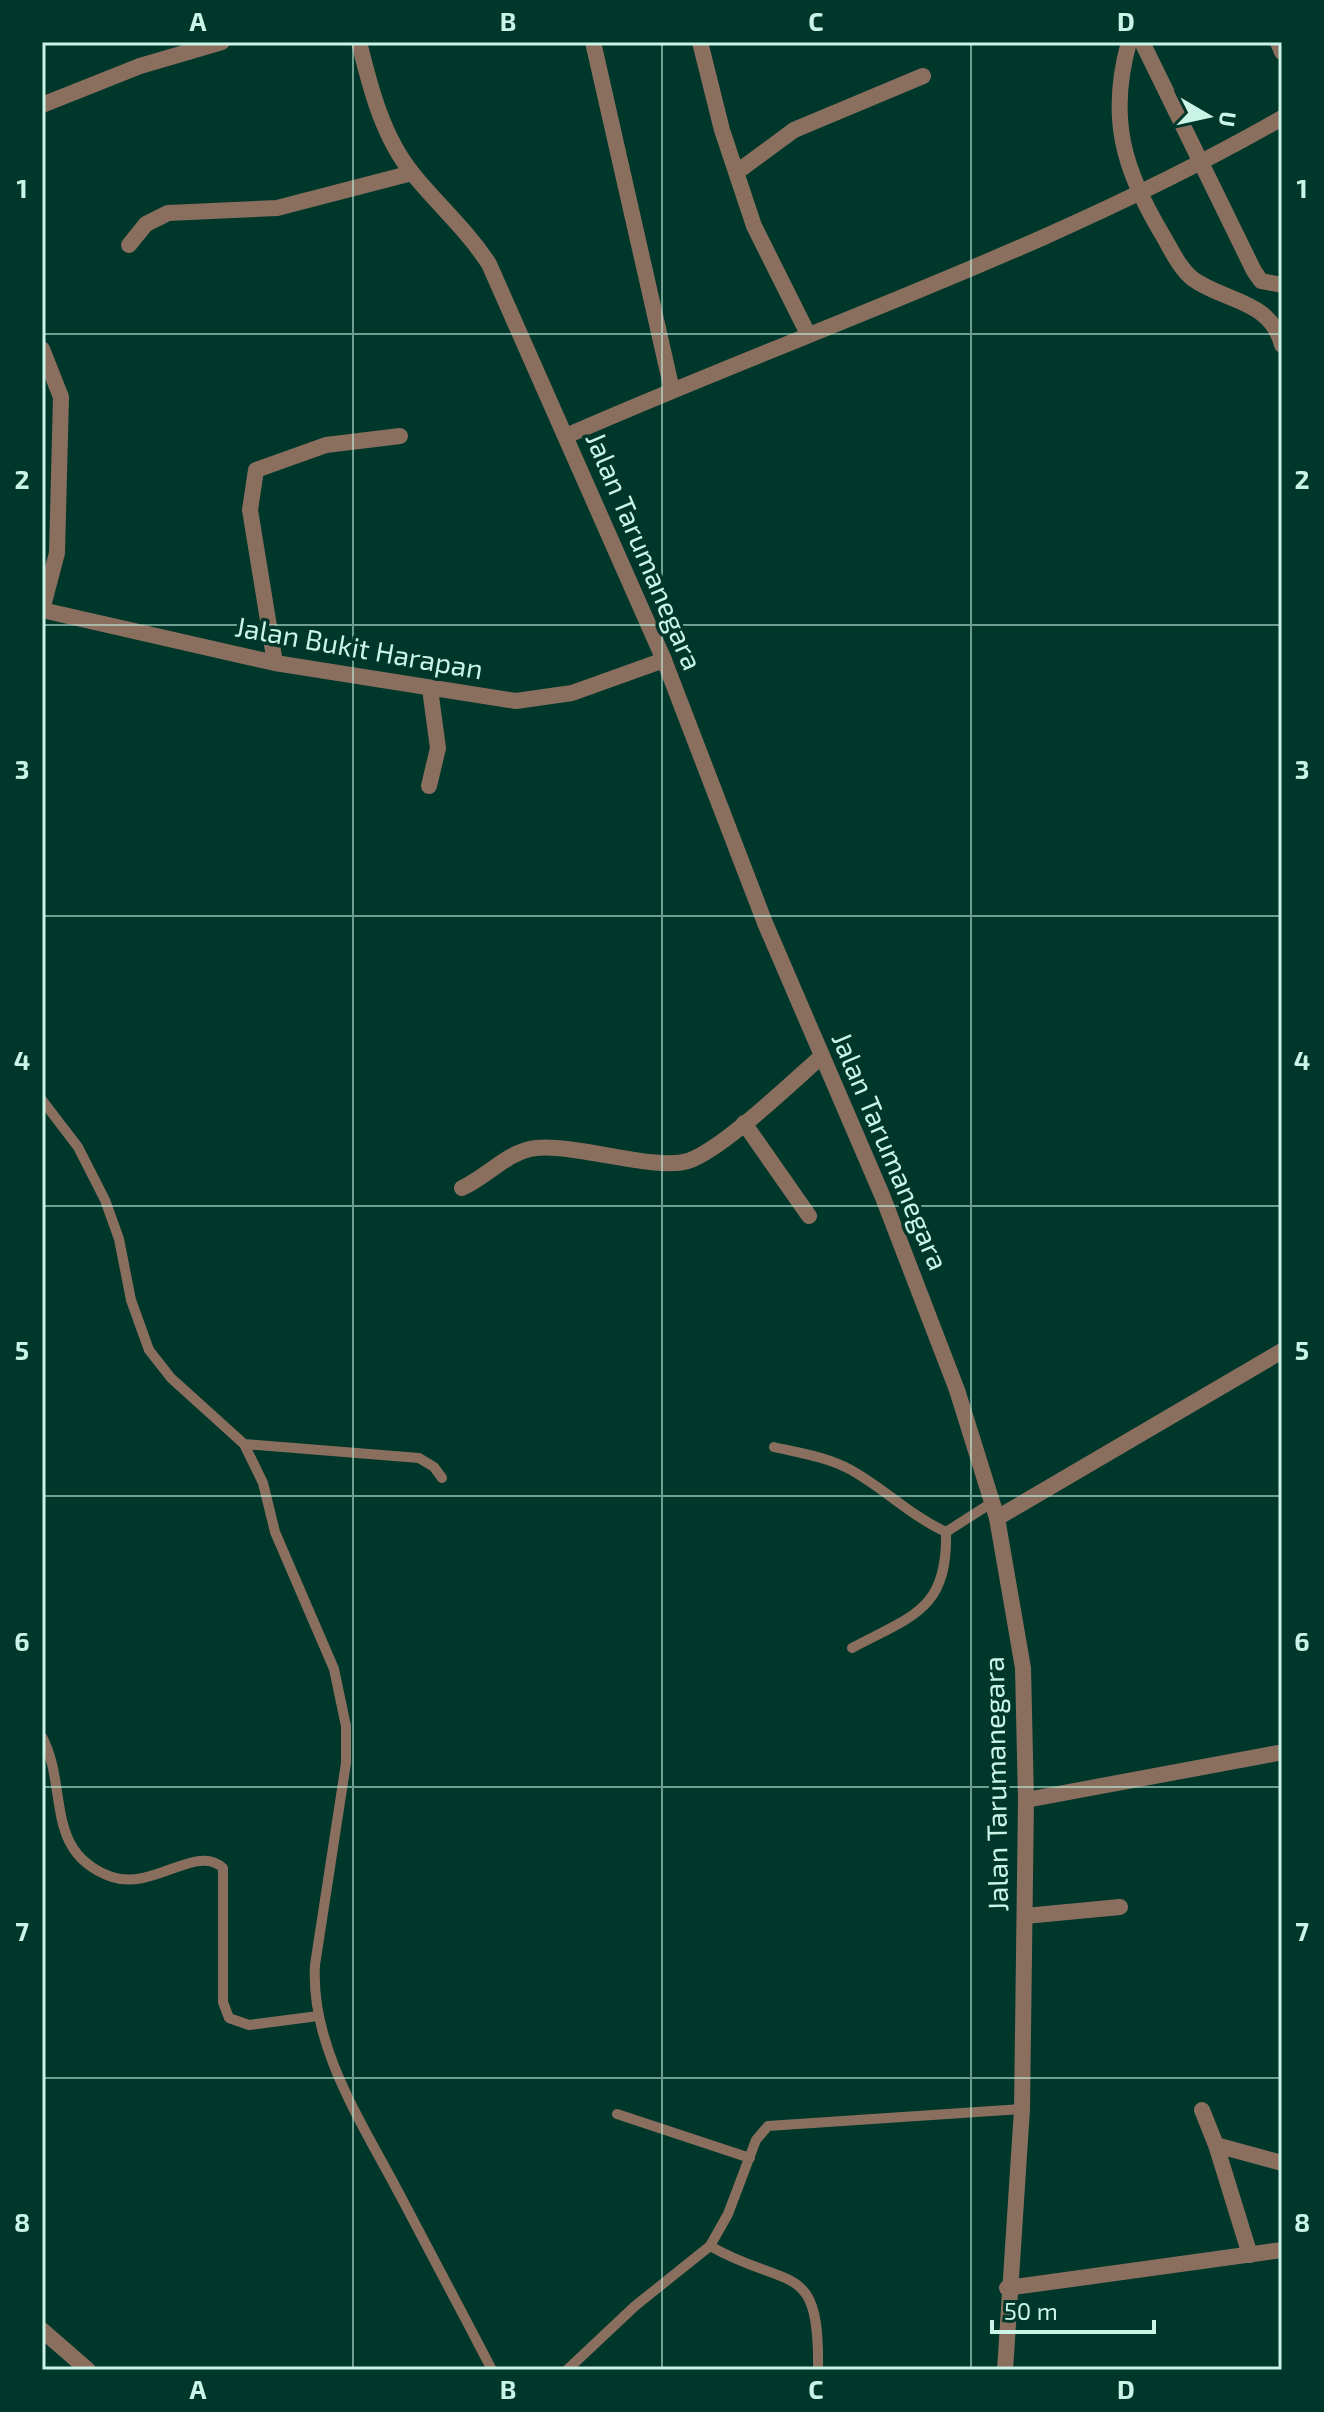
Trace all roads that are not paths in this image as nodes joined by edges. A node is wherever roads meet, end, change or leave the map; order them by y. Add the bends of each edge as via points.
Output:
1 (222, 42) edge
2 (359, 42) edge
3 (593, 42) edge
4 (700, 42) edge
5 (1129, 42) edge
6 (1142, 42) edge
7 (1278, 42) edge
8 (1282, 52) edge
9 (923, 76) dead end
10 (42, 105) edge
11 (1282, 118) edge
12 (1201, 165) junction
13 (737, 172) junction
14 (412, 173) junction
15 (1138, 194) junction
16 (129, 245) dead end
17 (1282, 285) edge
18 (808, 334) junction
19 (1282, 345) edge
20 (42, 349) edge
21 (672, 390) junction
22 (400, 436) dead end
23 (566, 436) junction
24 (42, 610) edge
25 (664, 660) junction
26 (275, 663) junction
27 (430, 689) junction
28 (429, 786) dead end
29 (822, 1056) junction
30 (42, 1100) edge
31 (744, 1123) junction
32 (462, 1188) dead end
33 (809, 1216) dead end
34 (1282, 1351) edge
35 (244, 1444) junction
36 (774, 1447) dead end
37 (442, 1478) dead end
38 (995, 1510) junction
39 (946, 1532) junction
40 (852, 1648) dead end
41 (42, 1737) edge
42 (1278, 1753) dead end
43 (1026, 1800) junction
44 (1120, 1907) dead end
45 (1025, 1916) junction
46 (318, 2016) junction
47 (1022, 2109) junction
48 (1202, 2110) dead end
49 (617, 2114) dead end
50 (1216, 2145) junction
51 (750, 2158) junction
52 (1282, 2163) edge
53 (710, 2246) junction
54 (1282, 2250) edge
55 (1250, 2255) junction
56 (1007, 2288) junction
57 (42, 2330) edge
58 (88, 2370) edge
59 (492, 2370) edge
60 (567, 2370) edge
61 (818, 2370) edge
62 (1005, 2370) edge

1 - 10 street via 140,66
2 - 14 street, Jalan Tarumanegara via 392,141
3 - 21 street
4 - 13 street
5 - 15 street via 1118,114
6 - 12 street
7 - 8 street
9 - 13 street via 794,130
11 - 12 street
12 - 15 street
12 - 17 street via 1261,281
13 - 18 street via 754,226
14 - 16 street via 277,208 168,213 146,224
14 - 23 street, Jalan Tarumanegara via 489,264
15 - 18 street
15 - 19 street via 1189,276 1252,306 1272,321
18 - 21 street
20 - 24 street via 61,397 57,553
21 - 23 street
22 - 26 street via 300,452 254,473 250,510
23 - 25 street, Jalan Tarumanegara
24 - 26 street, Jalan Bukit Harapan
25 - 27 street, Jalan Bukit Harapan via 547,700
25 - 29 street, Jalan Tarumanegara
26 - 27 street, Jalan Bukit Harapan
27 - 28 street via 438,748
29 - 31 street
29 - 38 street, Jalan Tarumanegara via 914,1275
30 - 35 lane via 78,1147 105,1200 149,1350 171,1378
31 - 32 street via 683,1162 537,1148 515,1155
31 - 33 street
34 - 38 street
35 - 37 lane via 419,1458
35 - 46 lane via 334,1669 346,1726 346,1763 315,1965
36 - 39 lane via 849,1469
38 - 39 lane
38 - 43 street, Jalan Tarumanegara via 1023,1668
39 - 40 lane via 945,1566 933,1599 917,1615
41 - 46 lane via 53,1759 63,1833 93,1868 135,1882 196,1860 223,1868 223,2002 229,2018 249,2025
42 - 43 street
43 - 45 street, Jalan Tarumanegara
44 - 45 street
45 - 47 street, Jalan Tarumanegara
46 - 59 lane via 356,2112
47 - 51 lane via 776,2123 761,2131
47 - 56 street, Jalan Tarumanegara
48 - 50 street
49 - 51 lane
50 - 52 street
50 - 55 street
51 - 53 lane
53 - 60 lane
53 - 61 lane via 806,2291 817,2319
54 - 55 street
55 - 56 street
56 - 62 street, Jalan Tarumanegara
57 - 58 street

